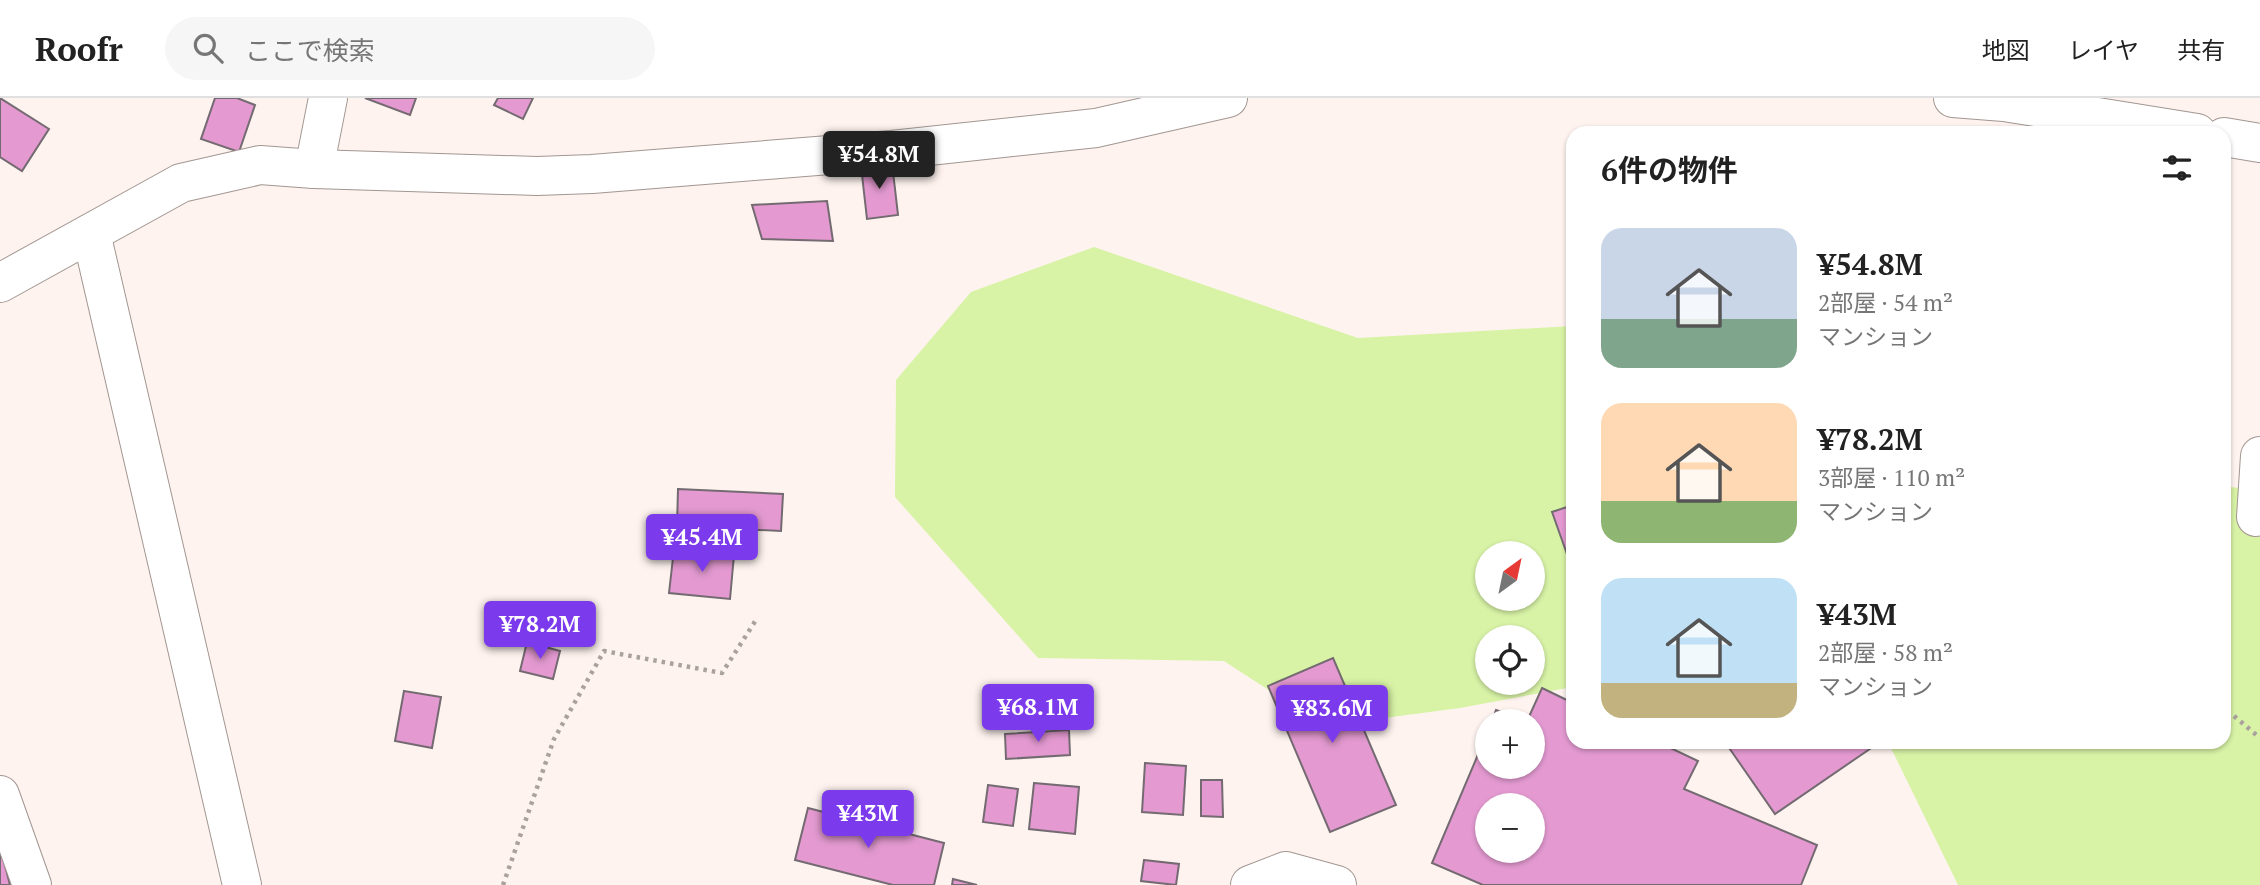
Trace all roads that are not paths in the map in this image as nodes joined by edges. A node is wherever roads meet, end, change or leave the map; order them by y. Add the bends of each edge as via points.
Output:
1 (328, 98) edge
2 (1228, 98) edge
3 (1953, 98) edge
4 (2153, 126) edge
5 (2231, 138) edge
6 (2260, 143) edge
7 (314, 169) junction
8 (90, 233) junction
9 (0, 283) edge
10 (2260, 456) edge
11 (2256, 517) dead end
12 (0, 795) edge
13 (32, 885) edge
14 (242, 885) edge
15 (1250, 885) edge
16 (1337, 885) edge

1 - 7 street
2 - 7 street via 1096,128 605,173 537,176
3 - 4 street
5 - 6 street
7 - 8 street via 260,165 181,183
8 - 9 street
8 - 14 street
10 - 11 street
12 - 13 street
15 - 16 street via 1286,871

